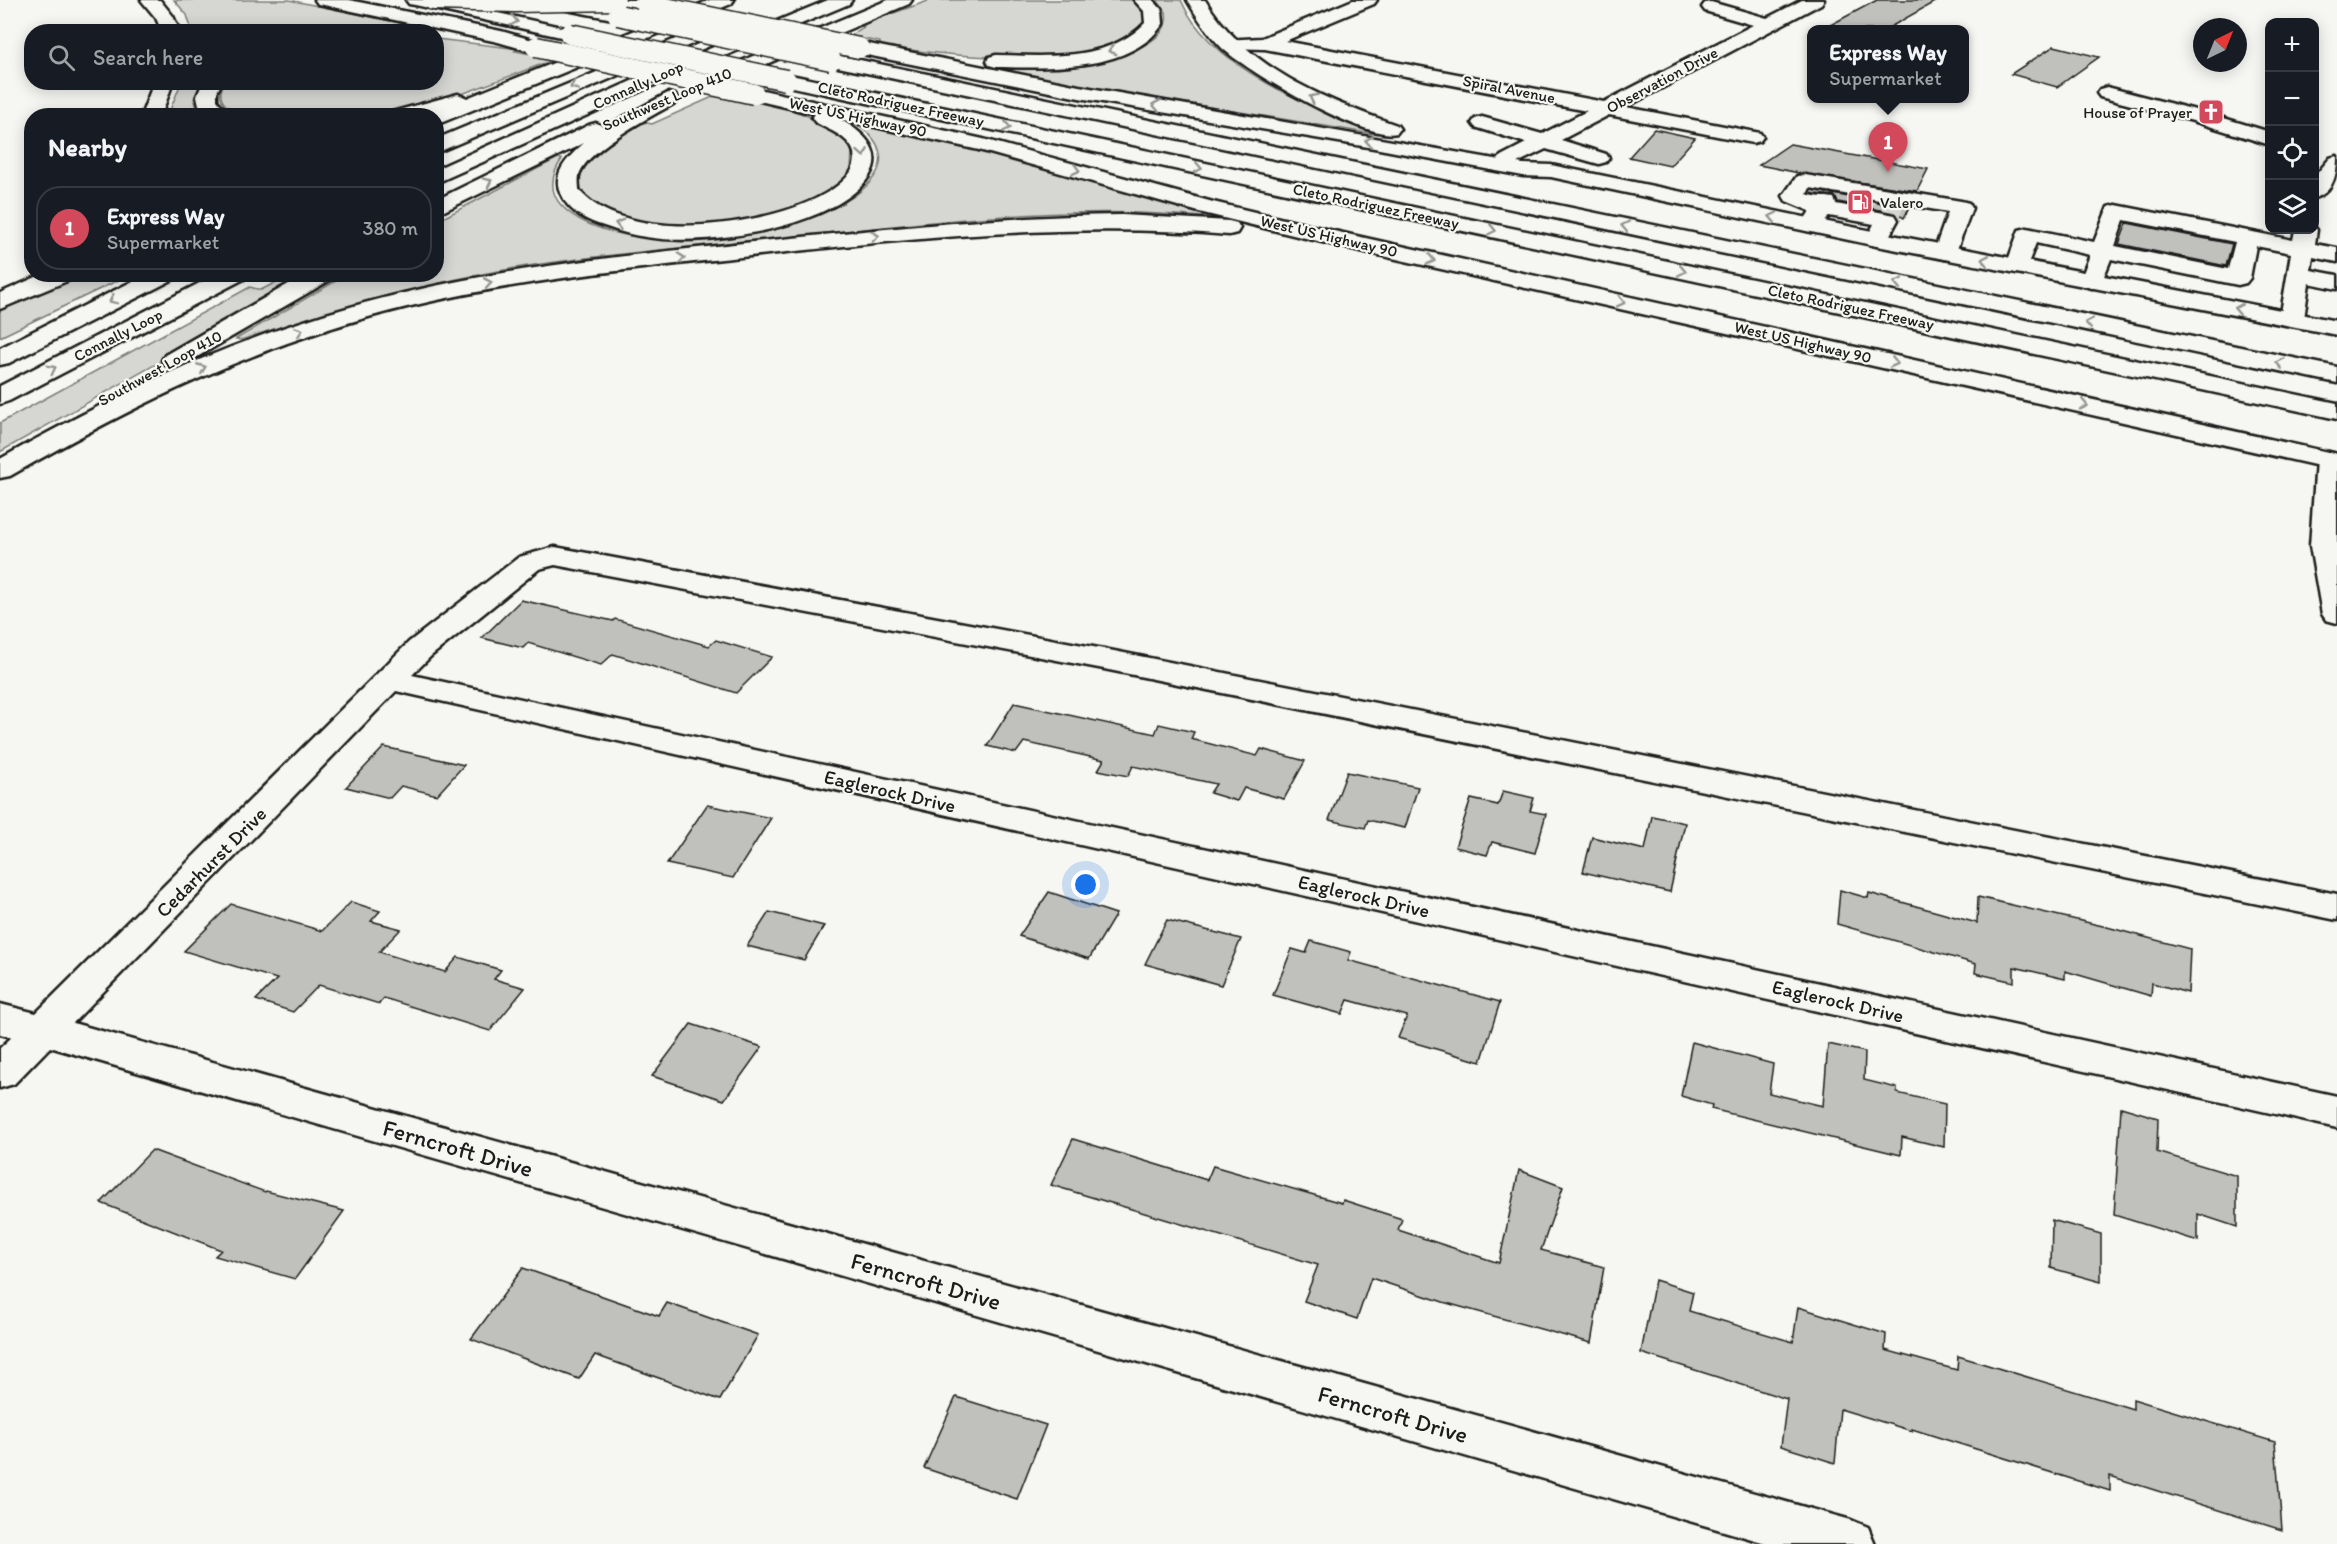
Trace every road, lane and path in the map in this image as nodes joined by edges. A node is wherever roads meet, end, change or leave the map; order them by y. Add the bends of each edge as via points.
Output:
1 (150, 0) edge
2 (324, 0) edge
3 (415, 0) edge
4 (434, 0) edge
5 (544, 0) edge
6 (725, 0) edge
7 (843, 0) edge
8 (903, 0) edge
9 (919, 0) edge
10 (1143, 0) edge
11 (1196, 0) edge
12 (1368, 0) edge
13 (1815, 0) edge
14 (1771, 2) dead end
15 (619, 5) edge
16 (1711, 7) dead end
17 (1797, 9) junction
18 (757, 10) dead end
19 (880, 11) junction
20 (168, 24) edge
21 (439, 24) edge
22 (1769, 24) junction
23 (444, 25) edge
24 (444, 37) edge
25 (1265, 43) junction
26 (1230, 44) junction
27 (528, 45) junction
28 (863, 48) junction
29 (161, 90) edge
30 (208, 90) edge
31 (503, 90) junction
32 (2107, 93) dead end
33 (764, 97) junction
34 (668, 99) junction
35 (153, 108) edge
36 (211, 108) edge
37 (431, 108) edge
38 (1609, 108) junction
39 (444, 115) edge
40 (1482, 123) dead end
41 (1753, 136) dead end
42 (2265, 137) edge
43 (1543, 141) junction
44 (444, 143) edge
45 (2319, 155) edge
46 (1599, 158) dead end
47 (1508, 160) junction
48 (2337, 161) edge
49 (1551, 171) junction
50 (444, 173) edge
51 (2324, 185) edge
52 (1827, 202) junction
53 (444, 205) edge
54 (1889, 215) junction
55 (2247, 237) junction
56 (2305, 239) edge
57 (1374, 247) junction
58 (2103, 250) junction
59 (1945, 252) junction
60 (2337, 255) edge
61 (2017, 266) junction
62 (24, 270) edge
63 (2299, 274) junction
64 (2092, 280) junction
65 (46, 282) edge
66 (150, 282) edge
67 (221, 282) edge
68 (310, 282) edge
69 (2337, 282) edge
70 (0, 286) edge
71 (0, 302) edge
72 (2292, 319) junction
73 (2337, 328) edge
74 (0, 358) edge
75 (2337, 375) edge
76 (0, 396) edge
77 (2337, 411) edge
78 (2333, 461) edge
79 (0, 468) edge
80 (2337, 614) edge
81 (391, 680) junction
82 (2337, 907) edge
83 (0, 1019) edge
84 (44, 1030) junction
85 (0, 1074) edge
86 (2337, 1112) edge
87 (1851, 1544) edge

1 - 20 main road
2 - 21 main road, West US Highway 90
3 -> 77 main road, Cleto Rodriguez Freeway, bridge
4 - 15 main road, bridge
5 - 15 main road, Cleto Rodriguez Freeway
6 - 31 main road
7 - 50 main road, Connally Loop via 671,71
8 - 19 main road, Southwest Loop 410
9 - 19 main road
10 -> 28 main road via 1155,17 1146,34 1123,47 1085,57 989,61
11 - 26 main road via 1203,15
12 - 25 main road
13 - 17 main road, Observation Drive
14 - 17 main road
15 - 28 main road, bridge via 646,4
75 -> 15 main road, Cleto Rodriguez Freeway, bridge via 831,60
16 - 22 main road
17 - 22 main road, Observation Drive
18 -> 44 main road, Connally Loop
19 - 34 main road, Southwest Loop 410
22 - 38 main road, Observation Drive
23 - 27 main road, West US Highway 90
24 - 27 main road
25 - 26 main road
25 - 38 main road, Spiral Avenue
47 -> 26 main road via 1420,138 1344,112 1289,85
27 - 33 main road, West US Highway 90, bridge
49 -> 28 main road via 1523,170 1079,92
29 - 35 main road
30 - 36 main road via 206,99
31 - 37 main road
31 - 39 main road
32 - 42 main road
33 -> 34 main road via 853,134 865,156 851,184 832,199 778,221 693,232 624,226 577,204 567,185 574,163 599,141
33 -> 57 main road, West US Highway 90 via 982,146 1218,210
53 -> 34 main road, Southwest Loop 410 via 626,115
38 - 41 main road, Spiral Avenue
38 - 43 main road, Observation Drive
40 - 43 main road
43 - 46 main road
43 - 47 main road, Observation Drive
45 - 48 main road
47 - 49 main road
48 - 51 main road
52 -> 49 main road
52 - 54 main road
52 - 54 main road via 1863,203
54 - 59 main road
54 - 59 main road via 1918,220 1927,202 1961,208
55 - 56 main road
55 - 58 main road via 2116,212
55 - 58 main road via 2238,278
56 - 60 main road
56 - 63 main road
57 -> 78 main road, West US Highway 90
79 -> 57 main road via 135,397 244,351 366,310 510,279 934,230 1052,221 1200,226
58 - 61 main road via 2029,228
58 - 64 main road
61 -> 59 main road
61 - 64 main road
62 - 70 main road
63 - 69 main road
63 - 72 main road
72 -> 64 main road
65 - 71 main road
66 -> 74 main road, Connally Loop
76 -> 67 main road, Connally Loop
68 - 79 main road, Southwest Loop 410 via 80,413
72 - 73 main road
78 - 80 main road via 2324,546
81 - 82 main road, Cedarhurst Drive via 420,649 529,562 555,556 1104,659
81 - 84 main road, Cedarhurst Drive
81 - 86 main road, Eaglerock Drive
83 - 84 main road, Ferncroft Drive
84 - 85 main road, Cedarhurst Drive
84 - 87 main road, Ferncroft Drive

